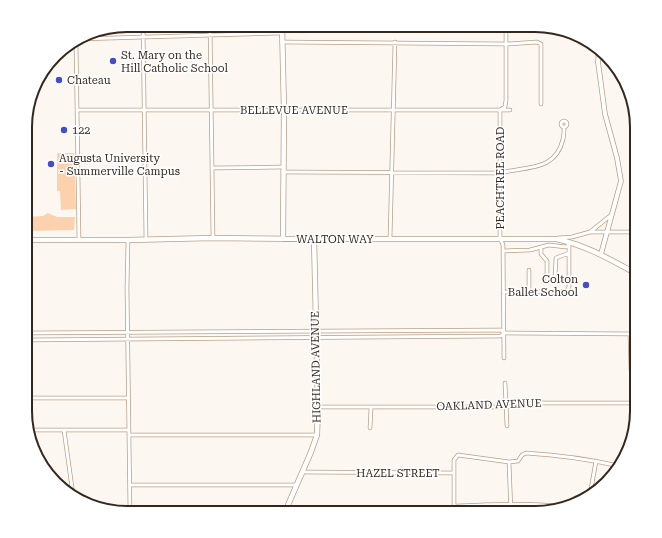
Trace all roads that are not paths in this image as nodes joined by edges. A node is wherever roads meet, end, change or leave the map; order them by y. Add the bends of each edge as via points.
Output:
1 (143, 32) edge
2 (211, 32) edge
3 (506, 32) edge
4 (282, 33) joint
5 (211, 36) junction
6 (143, 37) junction
7 (90, 39) edge
8 (282, 42) junction
9 (395, 42) junction
10 (507, 44) junction
11 (77, 46) edge
12 (598, 56) edge
13 (600, 58) edge
14 (598, 62) junction
15 (541, 104) dead end
16 (77, 110) junction
17 (144, 110) junction
18 (211, 110) junction
19 (284, 110) junction
20 (393, 110) junction
21 (500, 110) junction
22 (510, 110) dead end
23 (564, 127) dead end
24 (212, 168) junction
25 (283, 169) junction
26 (392, 172) junction
27 (500, 173) junction
28 (610, 216) junction
29 (607, 232) junction
30 (630, 232) edge
31 (588, 233) junction
32 (213, 238) junction
33 (500, 238) junction
34 (283, 239) junction
35 (314, 239) junction
36 (390, 239) junction
37 (556, 239) junction
38 (32, 240) edge
39 (78, 240) junction
40 (128, 240) junction
41 (146, 240) junction
42 (569, 243) junction
43 (541, 247) junction
44 (503, 251) junction
45 (569, 253) junction
46 (601, 254) junction
47 (529, 270) dead end
48 (630, 270) edge
49 (504, 292) junction
50 (529, 292) junction
51 (460, 330) junction
52 (315, 331) junction
53 (388, 331) junction
54 (128, 332) junction
55 (175, 332) junction
56 (215, 332) junction
57 (249, 332) junction
58 (32, 333) edge
59 (49, 333) junction
60 (504, 333) junction
61 (630, 334) edge
62 (460, 336) junction
63 (388, 337) junction
64 (315, 338) junction
65 (175, 339) junction
66 (215, 339) junction
67 (249, 339) junction
68 (32, 340) edge
69 (49, 340) junction
70 (128, 340) junction
71 (504, 358) dead end
72 (505, 383) dead end
73 (32, 398) edge
74 (129, 398) junction
75 (630, 403) edge
76 (318, 407) junction
77 (506, 407) junction
78 (371, 408) junction
79 (507, 426) dead end
80 (370, 428) dead end
81 (34, 430) edge
82 (64, 430) junction
83 (129, 430) junction
84 (129, 435) junction
85 (317, 435) junction
86 (596, 461) junction
87 (509, 462) junction
88 (613, 465) edge
89 (302, 472) junction
90 (454, 473) junction
91 (131, 485) junction
92 (296, 485) junction
93 (591, 487) edge
94 (72, 488) edge
95 (511, 504) junction
96 (542, 505) edge
97 (130, 506) edge
98 (288, 506) edge
99 (454, 506) joint

1 - 6 street
2 - 5 street
3 - 10 street, PEACHTREE ROAD
4 - 5 street
4 - 8 main road
5 - 6 street
5 - 18 street
6 - 7 street
6 - 17 street
8 - 9 street
8 - 19 main road
9 - 10 street
9 - 20 street
10 - 15 street via 541,44
10 - 21 street, PEACHTREE ROAD via 506,100 505,107
11 - 16 street
12 - 14 street
13 - 14 street
14 - 28 street via 605,114 621,181
16 - 17 street, BELLEVUE AVENUE
16 - 39 street
17 - 18 street, BELLEVUE AVENUE
17 - 41 street
18 - 19 street, BELLEVUE AVENUE
18 - 24 street
19 - 20 street, BELLEVUE AVENUE
19 - 25 main road
20 - 21 street, BELLEVUE AVENUE
20 - 26 street
21 - 22 street, BELLEVUE AVENUE
21 - 27 street, PEACHTREE ROAD
23 - 27 street via 561,147 547,163
24 - 25 street
24 - 32 street
25 - 26 street
25 - 34 main road
26 - 27 street
26 - 36 street
27 - 33 street, PEACHTREE ROAD
28 - 29 street
28 - 31 street
29 - 30 street
29 - 31 street
29 - 46 street
31 - 37 street
32 - 34 main road, WALTON WAY
32 - 41 main road, WALTON WAY
33 - 36 main road, WALTON WAY
33 - 37 main road, WALTON WAY
33 - 44 street, PEACHTREE ROAD
34 - 35 main road, WALTON WAY
35 - 36 main road, WALTON WAY
35 - 52 main road, HIGHLAND AVENUE
37 - 42 main road, WALTON WAY
38 - 39 main road, WALTON WAY
39 - 40 main road, WALTON WAY
40 - 41 main road, WALTON WAY
40 - 54 street
42 - 43 street via 566,247
42 - 45 street
42 - 46 main road, WALTON WAY
43 - 44 street
43 - 45 street via 541,254 547,261 547,280 550,281 555,278 556,258
44 - 49 street, PEACHTREE ROAD
45 - 50 street via 567,291
46 - 48 main road, WALTON WAY
47 - 50 street
49 - 50 street
49 - 60 street, PEACHTREE ROAD
51 - 53 street
51 - 60 street via 501,330
51 - 62 street
52 - 53 street
52 - 57 street
52 - 64 main road, HIGHLAND AVENUE
53 - 63 street
54 - 55 street
54 - 59 street
54 - 70 street
55 - 56 street
55 - 65 street
56 - 57 street
56 - 66 street
57 - 67 street
58 - 59 street
59 - 69 street
60 - 61 street
60 - 62 street via 501,336
60 - 71 street, PEACHTREE ROAD
62 - 63 street
63 - 64 street
64 - 67 street
64 - 76 main road, HIGHLAND AVENUE
65 - 66 street
65 - 70 street
66 - 67 street
68 - 69 street
69 - 70 street
70 - 74 street
72 - 77 street
73 - 74 street
74 - 83 street
75 - 77 street, OAKLAND AVENUE via 523,403
76 - 78 street, OAKLAND AVENUE
76 - 85 main road, HIGHLAND AVENUE
77 - 78 street, OAKLAND AVENUE
77 - 79 street
78 - 80 street
81 - 82 street
82 - 83 street
82 - 94 street
83 - 84 street
84 - 85 street
84 - 91 street
85 - 89 main road, HIGHLAND AVENUE
86 - 87 street via 526,453 518,461
86 - 88 street
86 - 93 street
87 - 90 street, HAZEL STREET via 458,455 454,460
87 - 95 street
89 - 90 street, HAZEL STREET
89 - 92 main road, HIGHLAND AVENUE
90 - 99 street
91 - 92 street
91 - 97 street
92 - 98 main road, HIGHLAND AVENUE
95 - 96 street
95 - 99 street

